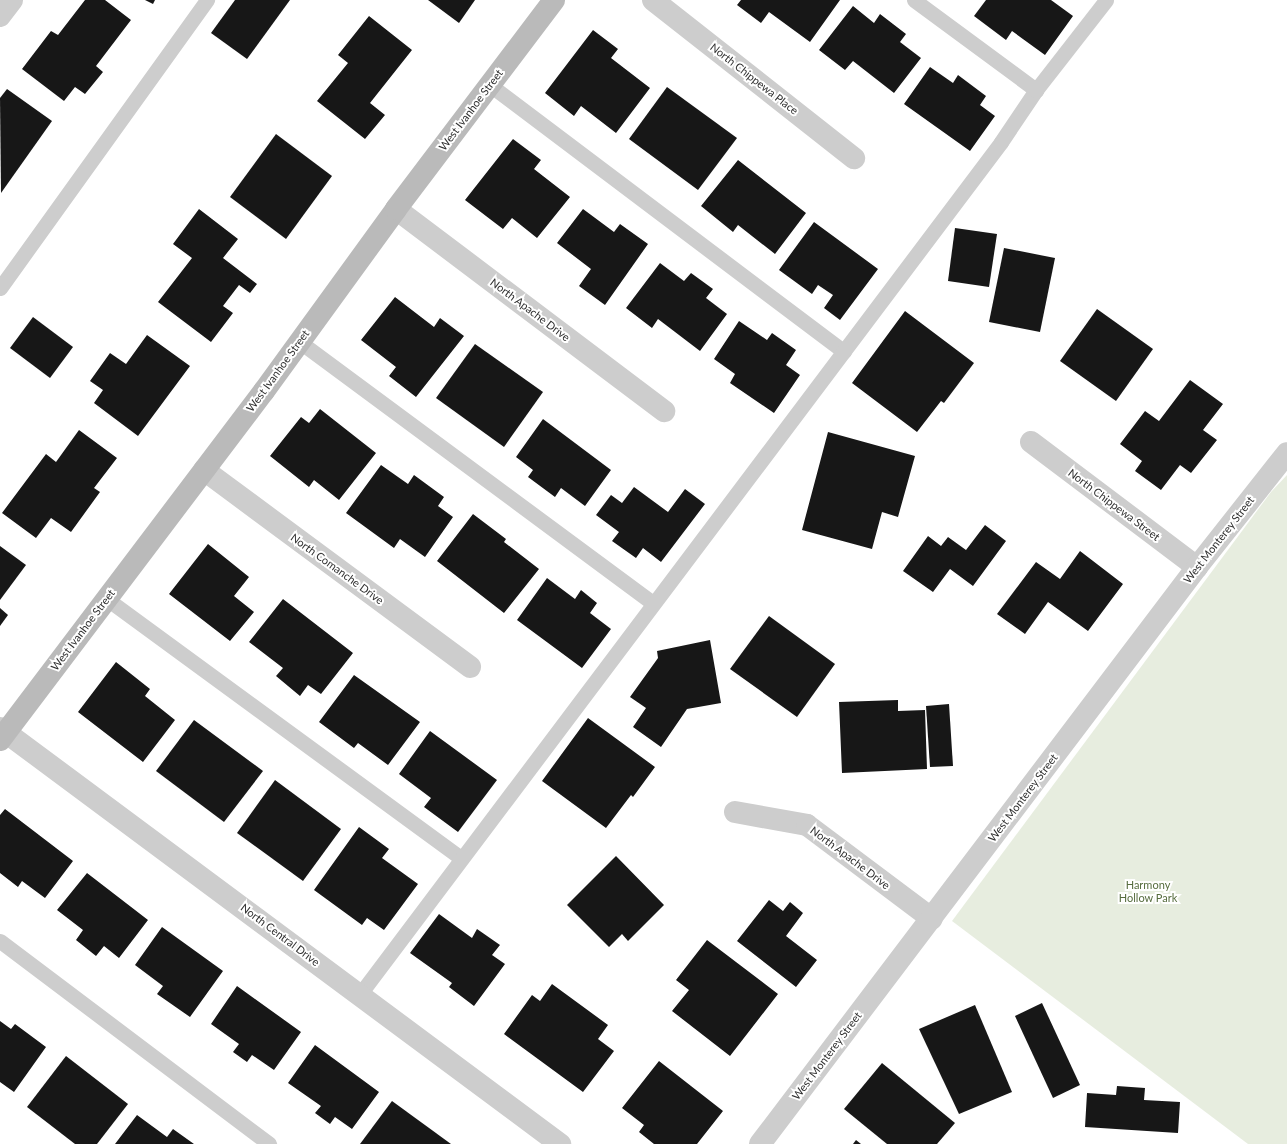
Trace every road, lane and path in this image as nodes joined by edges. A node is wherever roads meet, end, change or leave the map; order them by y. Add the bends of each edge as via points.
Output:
1 (12, 0) edge
2 (207, 0) edge
3 (554, 0) edge
4 (653, 0) edge
5 (914, 0) edge
6 (1106, 0) edge
7 (0, 16) edge
8 (490, 85) junction
9 (1036, 90) junction
10 (854, 158) dead end
11 (396, 209) junction
12 (0, 288) edge
13 (300, 342) junction
14 (844, 352) junction
15 (664, 411) dead end
16 (1031, 442) dead end
17 (1287, 453) edge
18 (204, 470) junction
19 (1197, 567) junction
20 (107, 599) junction
21 (653, 603) junction
22 (470, 667) dead end
23 (2, 733) edge
24 (735, 812) dead end
25 (461, 858) junction
26 (932, 919) junction
27 (0, 941) edge
28 (360, 994) junction
29 (269, 1144) edge
30 (560, 1144) edge
31 (760, 1144) edge

1 - 7 street
2 - 12 lane
3 - 8 street, West Ivanhoe Street
4 - 10 street, North Chippewa Place
5 - 9 lane
6 - 9 lane
8 - 11 street, West Ivanhoe Street
8 - 14 lane
9 - 14 lane via 1001,142
11 - 13 street, West Ivanhoe Street
11 - 15 street, North Apache Drive
13 - 18 street, West Ivanhoe Street
13 - 21 lane
14 - 21 lane
16 - 19 street, North Chippewa Street
17 - 19 street, West Monterey Street
18 - 20 street, West Ivanhoe Street
18 - 22 street, North Comanche Drive
19 - 26 street, West Monterey Street
20 - 23 street, West Ivanhoe Street
20 - 25 lane
21 - 25 lane
23 - 28 street, North Central Drive
24 - 26 street, North Apache Drive via 807,825
25 - 28 lane
26 - 31 street, West Monterey Street
27 - 29 lane
28 - 30 street, North Central Drive

